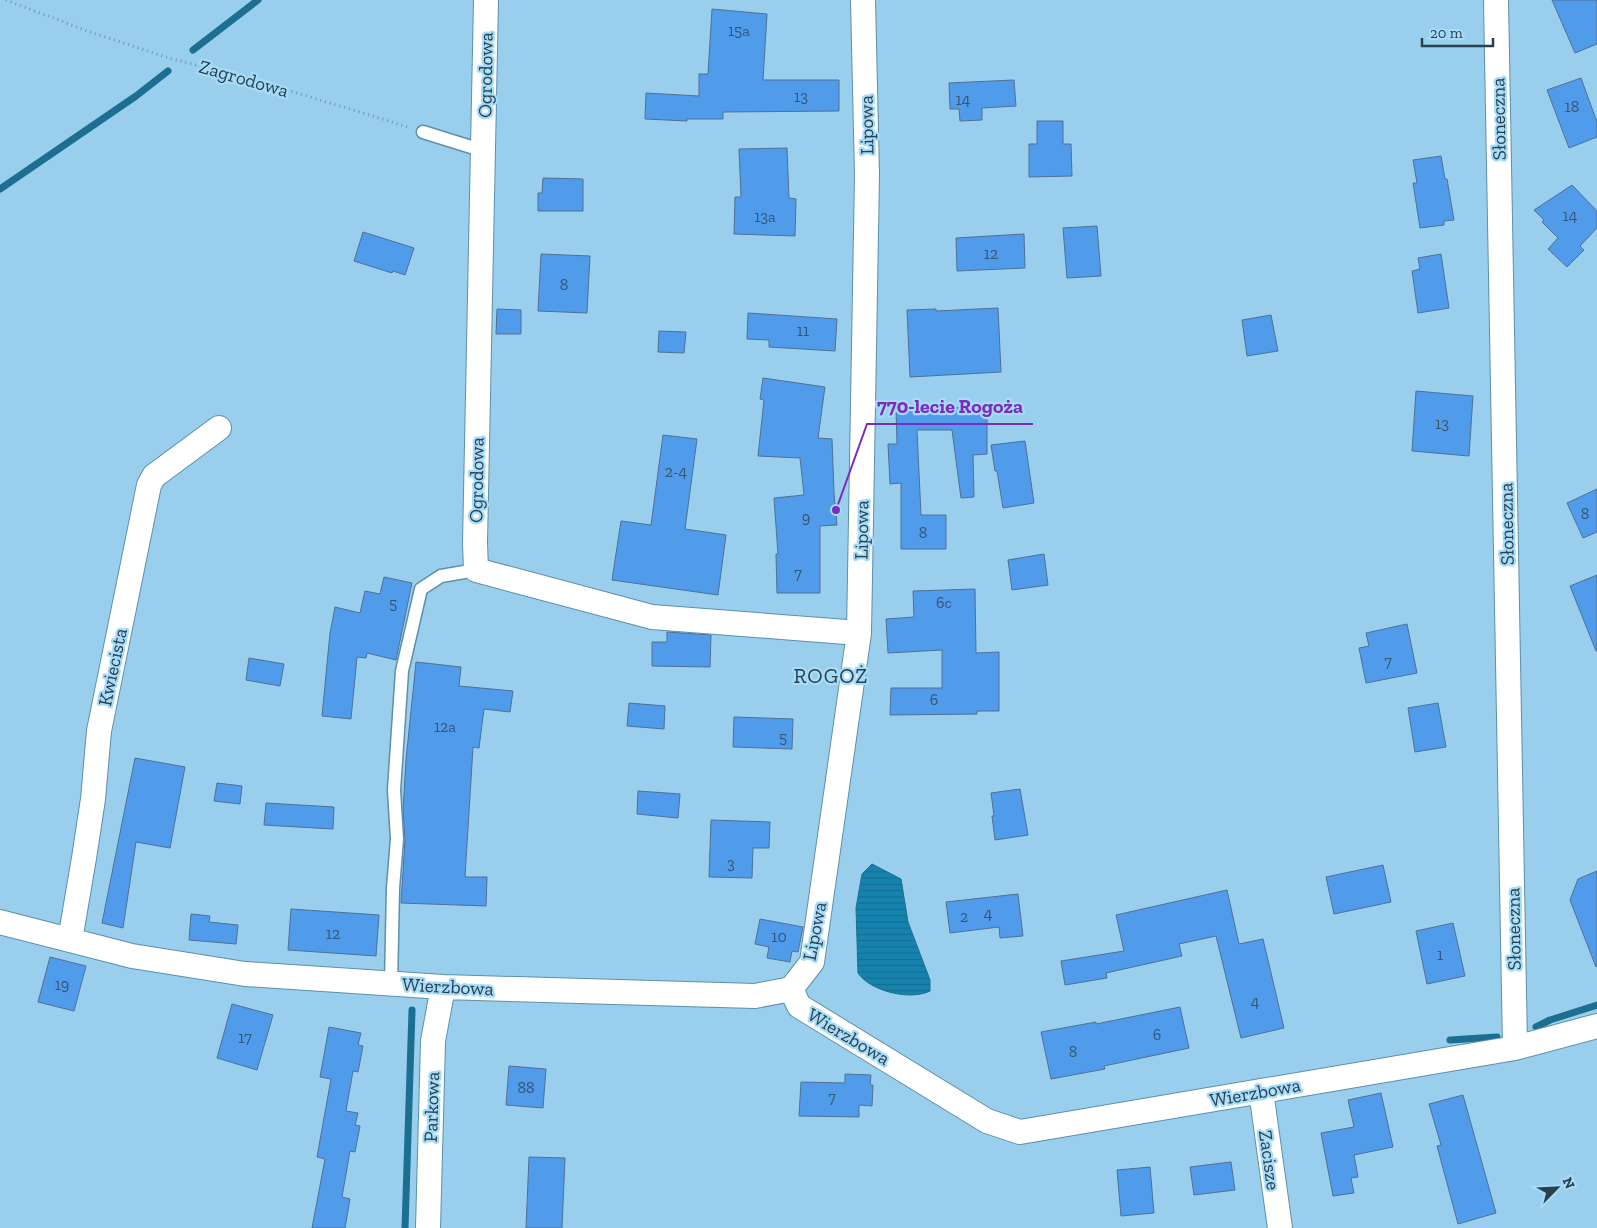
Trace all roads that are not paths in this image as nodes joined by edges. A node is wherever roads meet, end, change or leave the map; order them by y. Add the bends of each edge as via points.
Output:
1 (486, 0) edge
2 (863, 0) edge
3 (1496, 0) edge
4 (423, 132) road end
5 (484, 151) junction
6 (219, 428) dead end
7 (476, 570) junction
8 (859, 633) junction
9 (0, 922) edge
10 (70, 940) junction
11 (392, 984) junction
12 (443, 987) junction
13 (791, 990) junction
14 (1597, 1026) edge
15 (1515, 1048) junction
16 (1261, 1091) junction
17 (428, 1228) edge
18 (1280, 1228) edge

1 - 5 street, Ogrodowa
2 - 8 street, Lipowa via 867,175
3 - 15 street, Słoneczna
4 - 5 lane
5 - 7 street, Ogrodowa
6 - 10 street, Kwiecista via 154,476 149,485 99,731 86,848
7 - 8 street via 652,617
7 - 11 lane via 441,576 421,589 402,671 394,790 397,839
8 - 13 street, Lipowa via 812,962
9 - 10 street, Wierzbowa
10 - 11 street, Wierzbowa via 132,956 246,974
11 - 12 street, Wierzbowa
12 - 13 street, Wierzbowa via 755,996
12 - 17 street, Parkowa via 433,1041
13 - 16 street, Wierzbowa via 799,1006 987,1121 1020,1132
14 - 15 street, Wierzbowa
15 - 16 street, Wierzbowa
16 - 18 street, Zacisze

